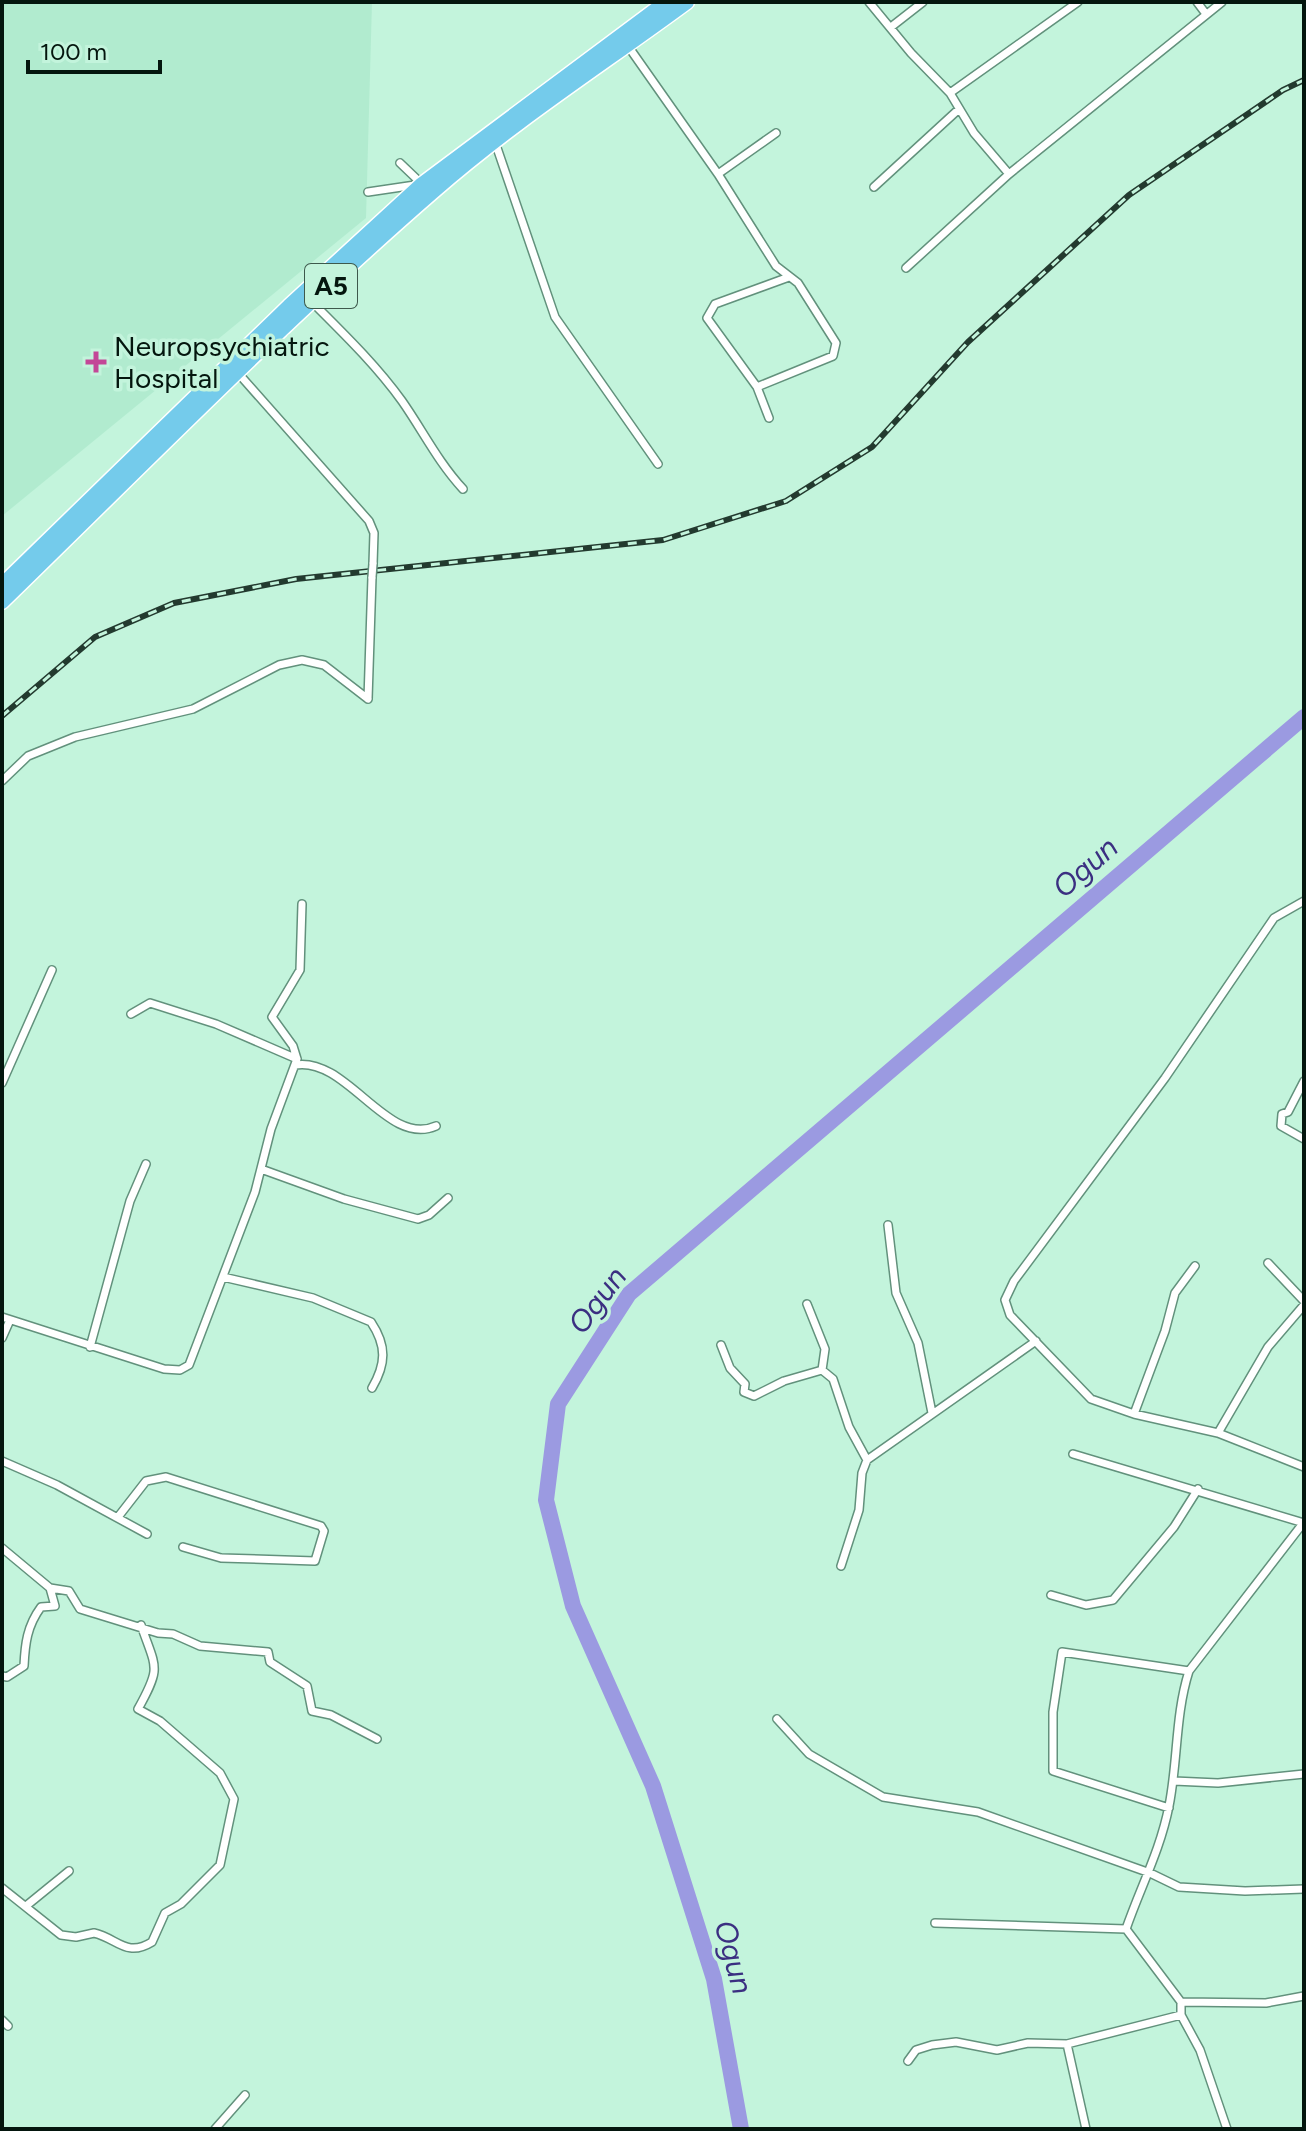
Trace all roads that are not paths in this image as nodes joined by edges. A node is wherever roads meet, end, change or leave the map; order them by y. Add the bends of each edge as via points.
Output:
1 (666, 2) edge
2 (687, 2) edge
3 (869, 2) edge
4 (923, 2) edge
5 (1078, 2) edge
6 (1197, 2) edge
7 (1222, 2) edge
8 (1206, 14) junction
9 (891, 27) junction
10 (628, 46) junction
11 (950, 93) junction
12 (959, 109) junction
13 (776, 133) dead end
14 (495, 142) junction
15 (400, 163) dead end
16 (718, 174) junction
17 (1009, 174) junction
18 (422, 184) junction
19 (874, 187) dead end
20 (368, 192) dead end
21 (906, 268) dead end
22 (789, 277) junction
23 (313, 303) junction
24 (238, 373) junction
25 (757, 387) junction
26 (769, 418) dead end
27 (658, 464) dead end
28 (463, 489) dead end
29 (2, 585) edge
30 (2, 602) edge
31 (2, 781) edge
32 (1304, 901) edge
33 (302, 904) dead end
34 (52, 970) dead end
35 (131, 1014) dead end
36 (296, 1062) junction
37 (1304, 1081) edge
38 (2, 1083) edge
39 (436, 1126) dead end
40 (1304, 1139) edge
41 (146, 1164) dead end
42 (261, 1169) junction
43 (448, 1198) dead end
44 (888, 1225) dead end
45 (1268, 1263) dead end
46 (1195, 1266) dead end
47 (223, 1277) junction
48 (1304, 1303) edge
49 (807, 1304) dead end
50 (6, 1319) edge
51 (2, 1338) edge
52 (1036, 1341) junction
53 (721, 1345) dead end
54 (90, 1347) junction
55 (822, 1370) junction
56 (372, 1388) dead end
57 (932, 1413) junction
58 (1134, 1414) junction
59 (1218, 1433) junction
60 (1073, 1454) dead end
61 (867, 1460) junction
62 (2, 1461) edge
63 (1304, 1467) edge
64 (1198, 1489) junction
65 (118, 1517) junction
66 (1304, 1523) edge
67 (147, 1534) dead end
68 (183, 1547) dead end
69 (2, 1548) edge
70 (841, 1566) dead end
71 (50, 1588) junction
72 (1051, 1595) dead end
73 (141, 1625) junction
74 (1189, 1671) junction
75 (2, 1676) edge
76 (777, 1719) dead end
77 (377, 1739) dead end
78 (1304, 1774) edge
79 (1174, 1781) junction
80 (1169, 1808) junction
81 (69, 1871) dead end
82 (1150, 1873) junction
83 (2, 1888) edge
84 (1304, 1889) edge
85 (26, 1906) junction
86 (935, 1923) dead end
87 (1126, 1929) junction
88 (1304, 1996) edge
89 (1181, 2002) junction
90 (1181, 2015) junction
91 (1067, 2044) junction
92 (908, 2061) dead end
93 (245, 2095) dead end
94 (215, 2129) edge
95 (1086, 2129) edge
96 (1227, 2129) edge

1 - 18 highway, A5
2 - 10 highway, A5
3 - 9 street
4 - 9 street
5 - 11 street
6 - 8 street
7 - 8 street
8 - 17 street
9 - 11 street
10 - 14 highway, A5
10 - 16 street
11 - 12 street
12 - 17 street
12 - 19 street
13 - 16 street
14 - 23 highway, A5
14 - 27 street via 555,317
15 - 18 street
16 - 22 street via 776,266
17 - 21 street
18 - 20 street
18 - 29 highway, A5
22 - 25 street via 836,343 833,356
22 - 25 street via 709,310 710,325
23 - 24 highway, A5
23 - 28 street via 375,367
24 - 30 highway, A5
24 - 31 street, bridge via 374,533 368,699 324,665 302,660 279,665 193,709 75,737 28,756
25 - 26 street
32 - 52 street via 1274,918 1165,1078 1014,1281 1006,1308
33 - 36 street via 300,970 272,1017 293,1046
34 - 38 street
35 - 36 street via 150,1003 216,1024
36 - 39 street via 349,1085 405,1128 425,1131
36 - 42 street
37 - 40 street via 1282,1114 1281,1126
41 - 54 street via 130,1201
42 - 43 street via 418,1219
42 - 47 street
44 - 57 street via 896,1293 918,1343
45 - 48 street
46 - 58 street via 1175,1293
47 - 54 street via 189,1365 180,1370
47 - 56 street via 313,1298 371,1322 384,1360
48 - 59 street via 1268,1347
49 - 55 street via 825,1349
50 - 51 street
50 - 54 street
52 - 57 street
52 - 58 street via 1091,1399
53 - 55 street via 730,1368 745,1384 744,1392 754,1396
55 - 61 street via 833,1379
57 - 61 street
58 - 59 street
59 - 63 street
60 - 64 street
61 - 70 street via 859,1510
62 - 65 street
64 - 66 street
64 - 72 street via 1174,1527 1113,1600 1086,1605
65 - 67 street
65 - 68 street via 146,1481 166,1477 324,1531 315,1561 221,1558
66 - 74 street
69 - 71 street
71 - 73 street via 69,1591 80,1609
71 - 75 street via 55,1606 41,1607 35,1616 26,1636 24,1666
73 - 77 street via 200,1646 268,1652 270,1662 307,1686 312,1711
73 - 85 street via 157,1672 138,1709 206,1759 232,1793 224,1857 165,1913 152,1942 138,1948 124,1949 94,1933 61,1935
74 - 79 street via 1181,1695
74 - 80 street via 1062,1652 1053,1712 1053,1771
76 - 82 street via 809,1754 883,1797 978,1812
78 - 79 street via 1218,1783
79 - 80 street
80 - 82 street
81 - 85 street
82 - 84 street via 1179,1887
82 - 87 street
83 - 85 street
86 - 87 street
87 - 89 street
88 - 89 street via 1266,2003
89 - 90 street
90 - 91 street
90 - 96 street via 1200,2050
91 - 92 street via 1028,2043 997,2050 956,2042 916,2050
91 - 95 street
93 - 94 street

